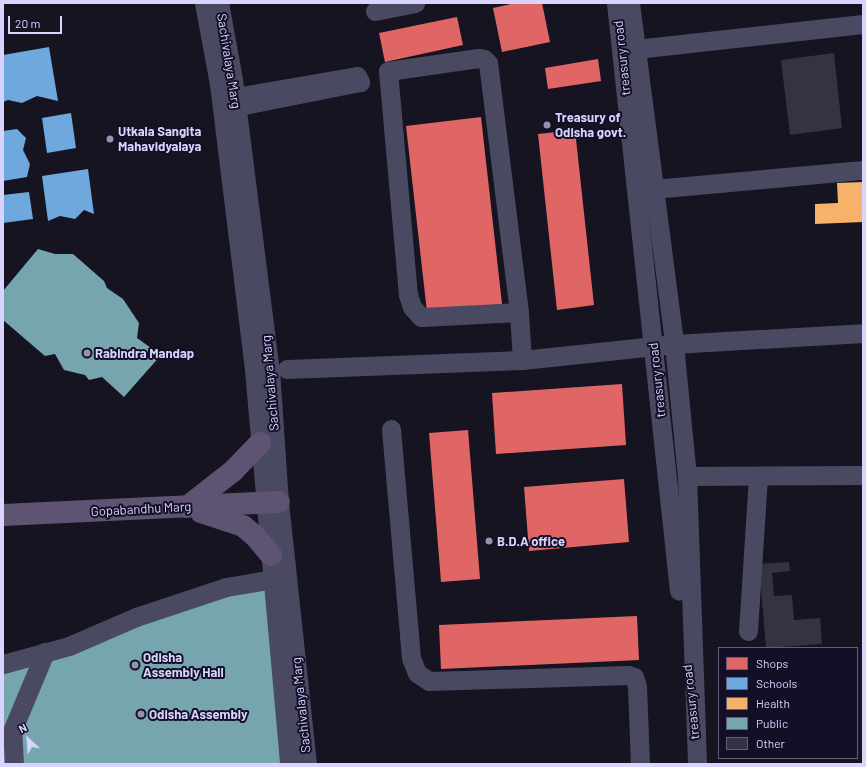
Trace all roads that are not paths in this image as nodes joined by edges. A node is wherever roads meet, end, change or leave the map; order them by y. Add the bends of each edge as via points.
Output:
1 (204, 3) edge
2 (219, 3) edge
3 (415, 3) edge
4 (616, 3) edge
5 (630, 3) edge
6 (376, 11) dead end
7 (863, 24) edge
8 (636, 49) junction
9 (388, 71) junction
10 (229, 103) junction
11 (863, 170) edge
12 (653, 189) junction
13 (519, 312) junction
14 (863, 333) edge
15 (674, 344) junction
16 (654, 346) junction
17 (522, 360) junction
18 (287, 369) dead end
19 (391, 429) dead end
20 (260, 443) junction
21 (863, 475) edge
22 (687, 476) junction
23 (758, 476) junction
24 (272, 503) junction
25 (187, 507) junction
26 (3, 515) edge
27 (271, 555) junction
28 (274, 579) junction
29 (748, 631) dead end
30 (45, 652) junction
31 (3, 664) edge
32 (8, 726) edge
33 (697, 760) edge
34 (14, 764) edge
35 (289, 764) edge
36 (307, 764) edge
37 (640, 764) edge

1 - 10 street, Sachivalaya Marg
2 - 10 street, Sachivalaya Marg
3 - 6 street
4 - 16 street, treasury road
5 - 8 street
7 - 8 street
8 - 12 street
9 - 10 street via 359,79 357,76
9 - 13 street via 408,295 412,307 421,317
9 - 13 street via 478,58 488,63
10 - 20 street, Sachivalaya Marg
10 - 24 street, Sachivalaya Marg via 270,370
11 - 12 street
12 - 15 street
13 - 17 street
14 - 15 street
15 - 16 street
15 - 22 street
16 - 17 street
16 - 33 street, treasury road
17 - 18 street
19 - 37 street via 411,658 417,673 429,681 634,676 637,686
20 - 24 street, Sachivalaya Marg
20 - 25 main road via 233,471
21 - 23 street
22 - 23 street
22 - 33 street
23 - 29 street
24 - 25 main road, Gopabandhu Marg
24 - 27 street, Sachivalaya Marg
24 - 36 street, Sachivalaya Marg
25 - 26 main road, Gopabandhu Marg
25 - 27 main road via 243,526
27 - 28 street, Sachivalaya Marg
28 - 30 street via 218,590 136,617 69,646
28 - 35 street, Sachivalaya Marg
30 - 31 street
30 - 32 street
32 - 34 street

